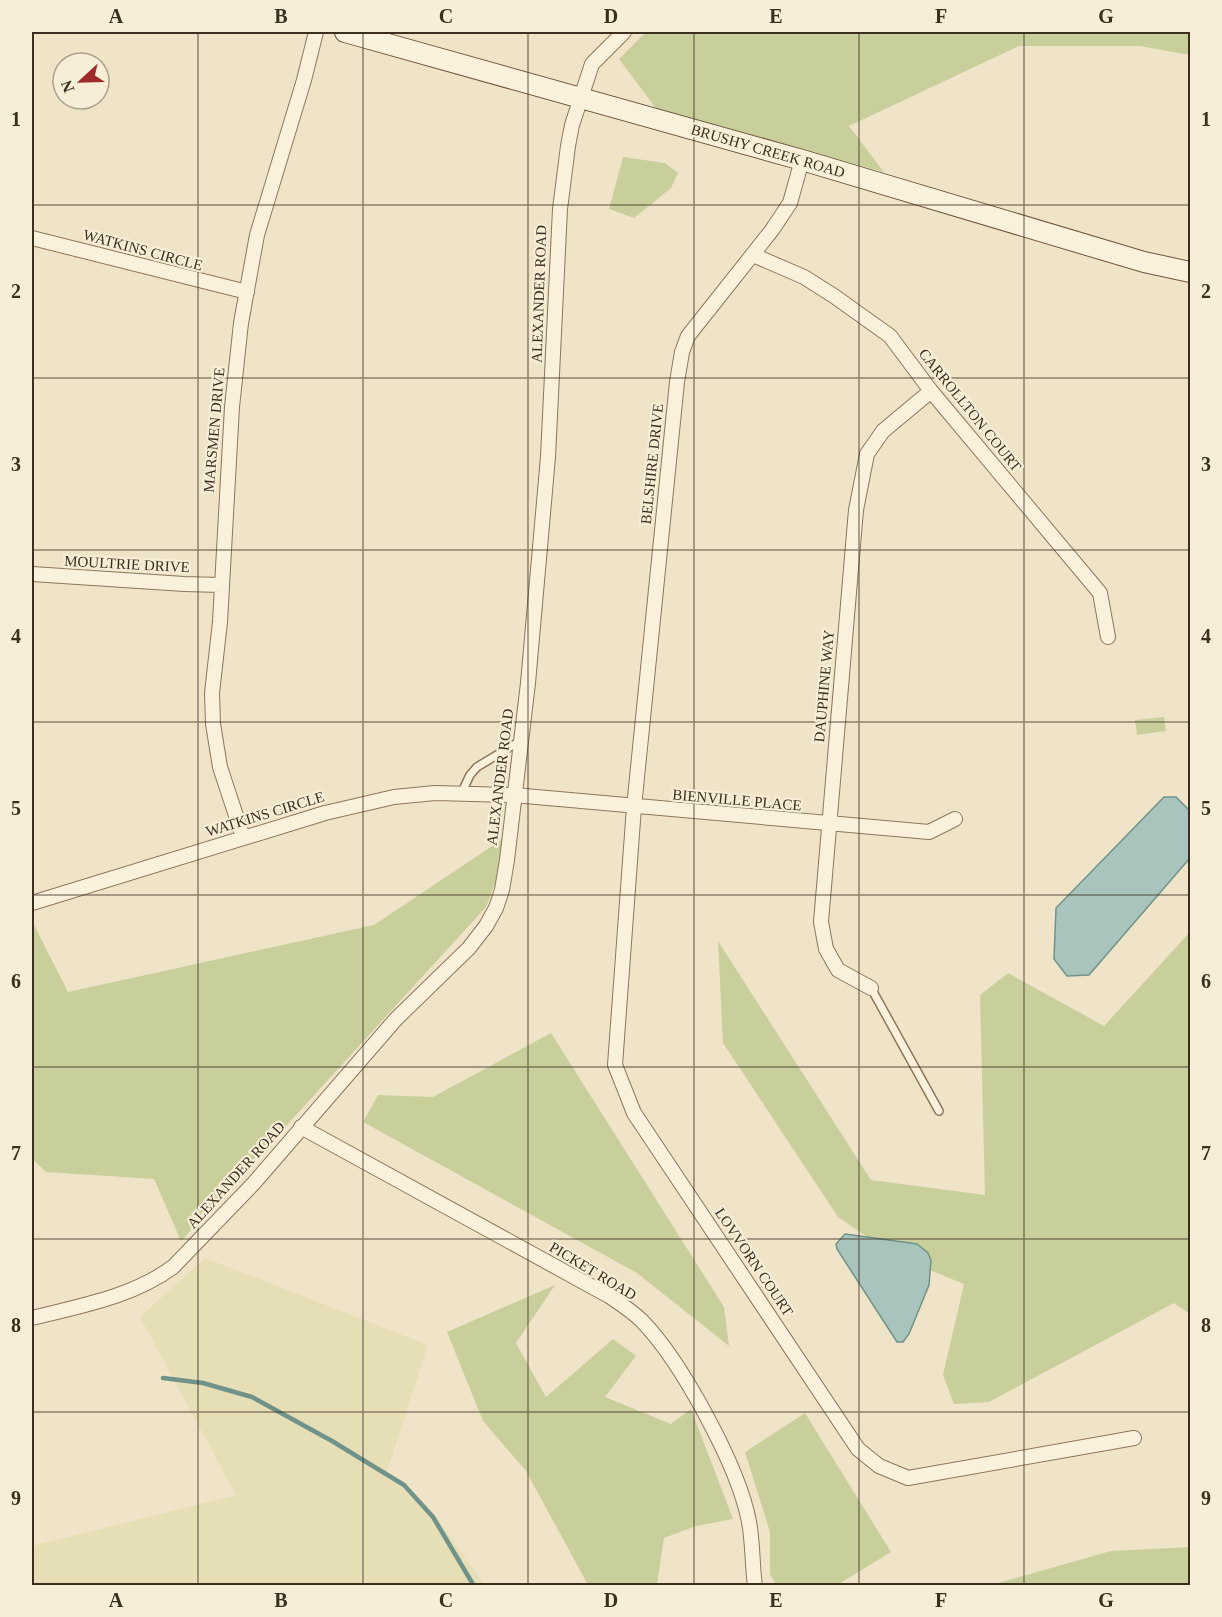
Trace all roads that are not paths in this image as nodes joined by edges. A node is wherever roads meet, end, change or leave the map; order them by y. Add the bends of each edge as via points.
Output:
1 (316, 32) edge
2 (345, 32) edge
3 (624, 32) edge
4 (376, 36) edge
5 (581, 98) junction
6 (801, 160) junction
7 (32, 238) edge
8 (753, 255) junction
9 (1191, 272) edge
10 (247, 292) junction
11 (931, 391) junction
12 (32, 574) edge
13 (221, 585) junction
14 (1108, 637) dead end
15 (521, 741) junction
16 (461, 794) junction
17 (514, 795) junction
18 (634, 807) junction
19 (955, 819) dead end
20 (829, 824) junction
21 (243, 837) junction
22 (32, 903) edge
23 (872, 988) joint
24 (939, 1111) dead end
25 (302, 1127) junction
26 (32, 1318) edge
27 (1134, 1438) dead end
28 (755, 1586) edge

1 - 10 street, MARSMEN DRIVE via 257,235
2 - 4 main road, BRUSHY CREEK ROAD
3 - 5 street, ALEXANDER ROAD via 592,64
4 - 5 main road, BRUSHY CREEK ROAD
5 - 6 main road, BRUSHY CREEK ROAD
5 - 15 street, ALEXANDER ROAD via 568,146 560,209 548,457
6 - 8 street, BELSHIRE DRIVE via 790,203
6 - 9 main road, BRUSHY CREEK ROAD via 1144,262
7 - 10 street, WATKINS CIRCLE
8 - 11 street, CARROLLTON COURT via 804,277 890,336
8 - 18 street, BELSHIRE DRIVE via 688,336 682,352
10 - 13 street, MARSMEN DRIVE via 232,407
11 - 14 street, CARROLLTON COURT via 1100,593
11 - 20 street, DAUPHINE WAY via 883,431 867,454 856,510
12 - 13 street, MOULTRIE DRIVE
13 - 21 street, MARSMEN DRIVE via 213,724 220,766
15 - 16 lane via 477,767
15 - 17 street, ALEXANDER ROAD
16 - 17 street, WATKINS CIRCLE
16 - 21 street, WATKINS CIRCLE via 377,800
17 - 18 street, BIENVILLE PLACE
17 - 25 street, ALEXANDER ROAD via 502,890 486,926 469,948 396,1019
18 - 20 street, BIENVILLE PLACE
18 - 27 street, LOVVORN COURT via 615,1065 634,1113 858,1449 879,1466 908,1478
19 - 20 street, BIENVILLE PLACE via 929,832
20 - 23 street, DAUPHINE WAY via 821,922 826,949 838,970
21 - 22 street, WATKINS CIRCLE
23 - 24 lane
25 - 26 street, ALEXANDER ROAD via 182,1259 163,1274 114,1296
25 - 28 street, PICKET ROAD via 609,1296 642,1322 690,1388 734,1474 749,1523

